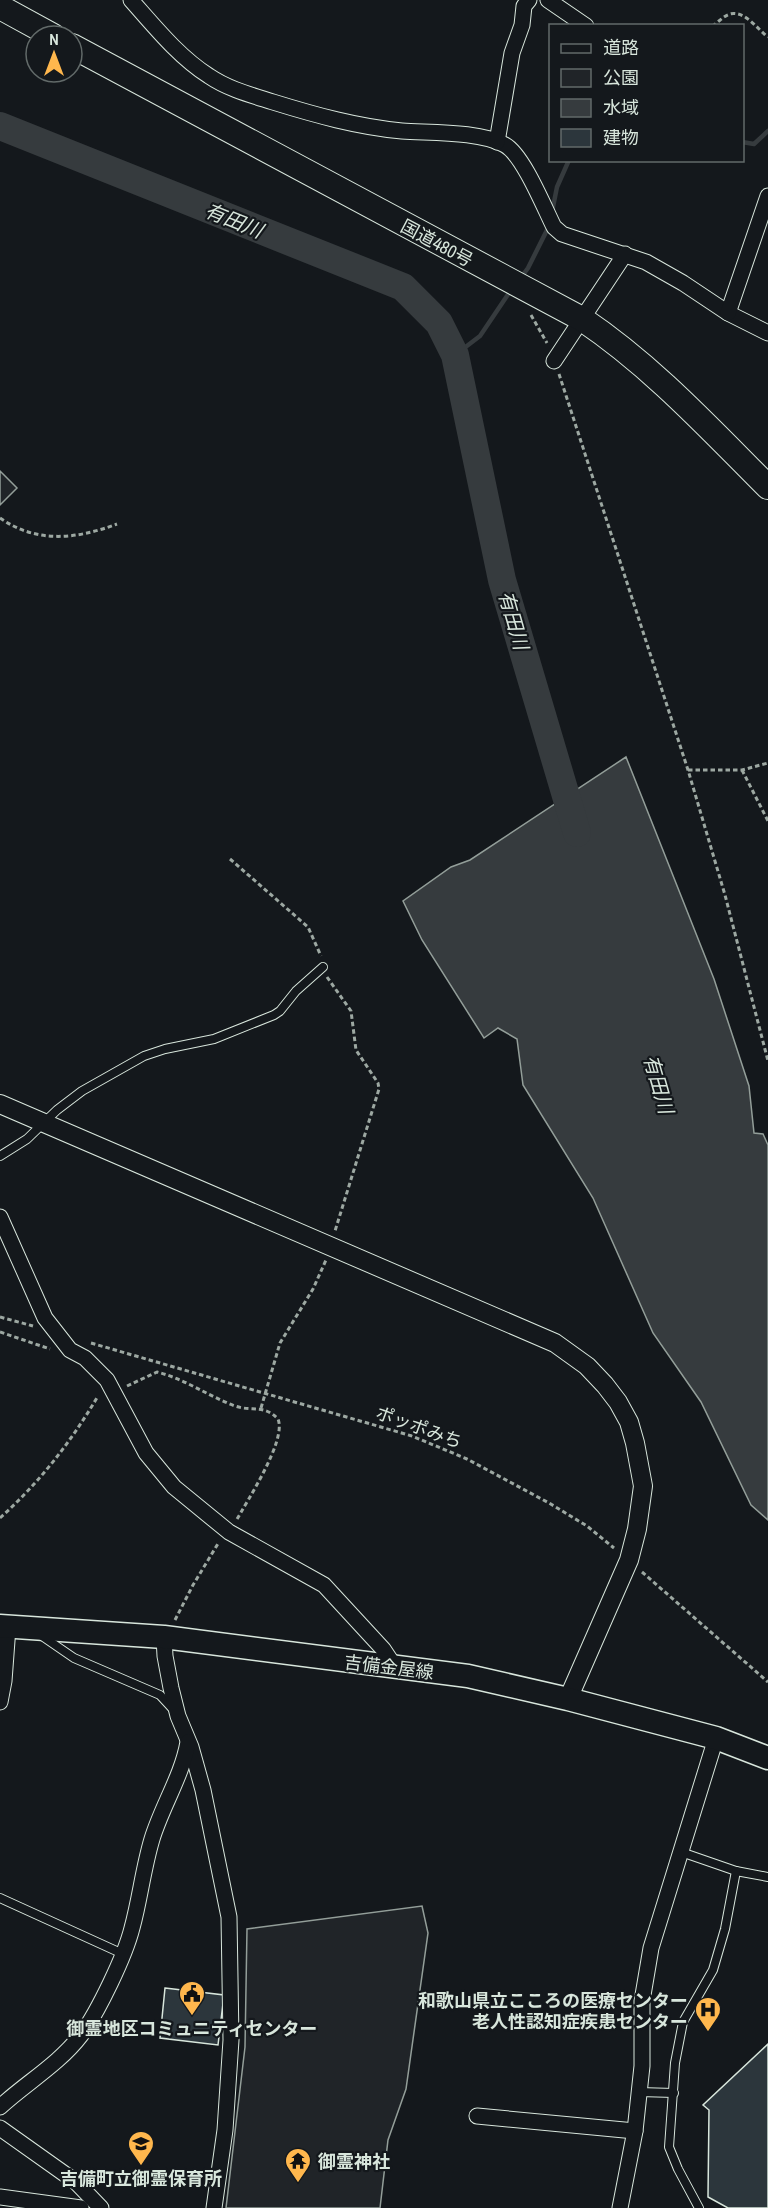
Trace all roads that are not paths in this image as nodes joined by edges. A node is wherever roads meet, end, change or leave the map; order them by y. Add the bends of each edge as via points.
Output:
1 (131, 0) edge
2 (529, 0) edge
3 (548, 0) edge
4 (0, 7) edge
5 (31, 24) edge
6 (583, 24) edge
7 (84, 52) edge
8 (497, 142) junction
9 (768, 196) edge
10 (625, 254) junction
11 (728, 313) junction
12 (582, 319) junction
13 (768, 333) edge
14 (554, 361) road end
15 (768, 488) edge
16 (323, 967) road end
17 (0, 1104) edge
18 (43, 1122) junction
19 (0, 1156) edge
20 (0, 1216) edge
21 (11, 1627) edge
22 (166, 1637) junction
23 (395, 1667) junction
24 (568, 1700) junction
25 (0, 1701) edge
26 (178, 1716) junction
27 (716, 1738) junction
28 (188, 1741) junction
29 (768, 1758) edge
30 (681, 1852) junction
31 (736, 1871) junction
32 (768, 1877) edge
33 (0, 1898) edge
34 (123, 1954) junction
35 (639, 2092) junction
36 (674, 2093) junction
37 (0, 2108) edge
38 (477, 2116) dead end
39 (0, 2128) edge
40 (635, 2131) junction
41 (0, 2197) edge
42 (81, 2208) edge
43 (101, 2208) edge
44 (214, 2208) edge
45 (620, 2208) edge
46 (699, 2208) edge

1 - 8 street via 189,61 240,91 355,124
2 - 8 street via 512,53
3 - 6 street
4 - 5 highway
7 - 12 highway, 国道480号
8 - 10 street via 520,160 554,227 562,234
9 - 11 street
10 - 11 street via 683,283
10 - 12 street
11 - 13 street
12 - 14 street
12 - 15 highway, 国道480号 via 619,344 660,381
16 - 18 lane via 274,1015 214,1039 144,1056 82,1091
17 - 18 street
18 - 19 lane via 27,1139
18 - 24 street via 555,1343 605,1384 628,1422 643,1486 629,1560
20 - 23 street via 40,1308 56,1333 70,1350 98,1370 146,1453 174,1487 229,1532 324,1585
21 - 22 main road, 吉備金屋線
21 - 25 street
21 - 26 lane via 160,1695
22 - 23 main road, 吉備金屋線
22 - 26 street via 165,1656
23 - 24 main road, 吉備金屋線 via 468,1676
24 - 27 main road, 吉備金屋線
26 - 28 street
27 - 29 main road, 吉備金屋線
27 - 30 street
28 - 34 street via 181,1771 155,1827
28 - 44 street via 203,1790 229,1917 231,2040 225,2130
30 - 31 lane
30 - 35 street via 651,1948 642,2001
31 - 32 lane
31 - 36 lane via 713,1970 683,2022
33 - 34 lane
34 - 37 street via 81,2035
35 - 36 lane
35 - 40 street
36 - 46 lane via 669,2147
38 - 40 street
39 - 43 street via 76,2182
40 - 45 street
41 - 42 street

